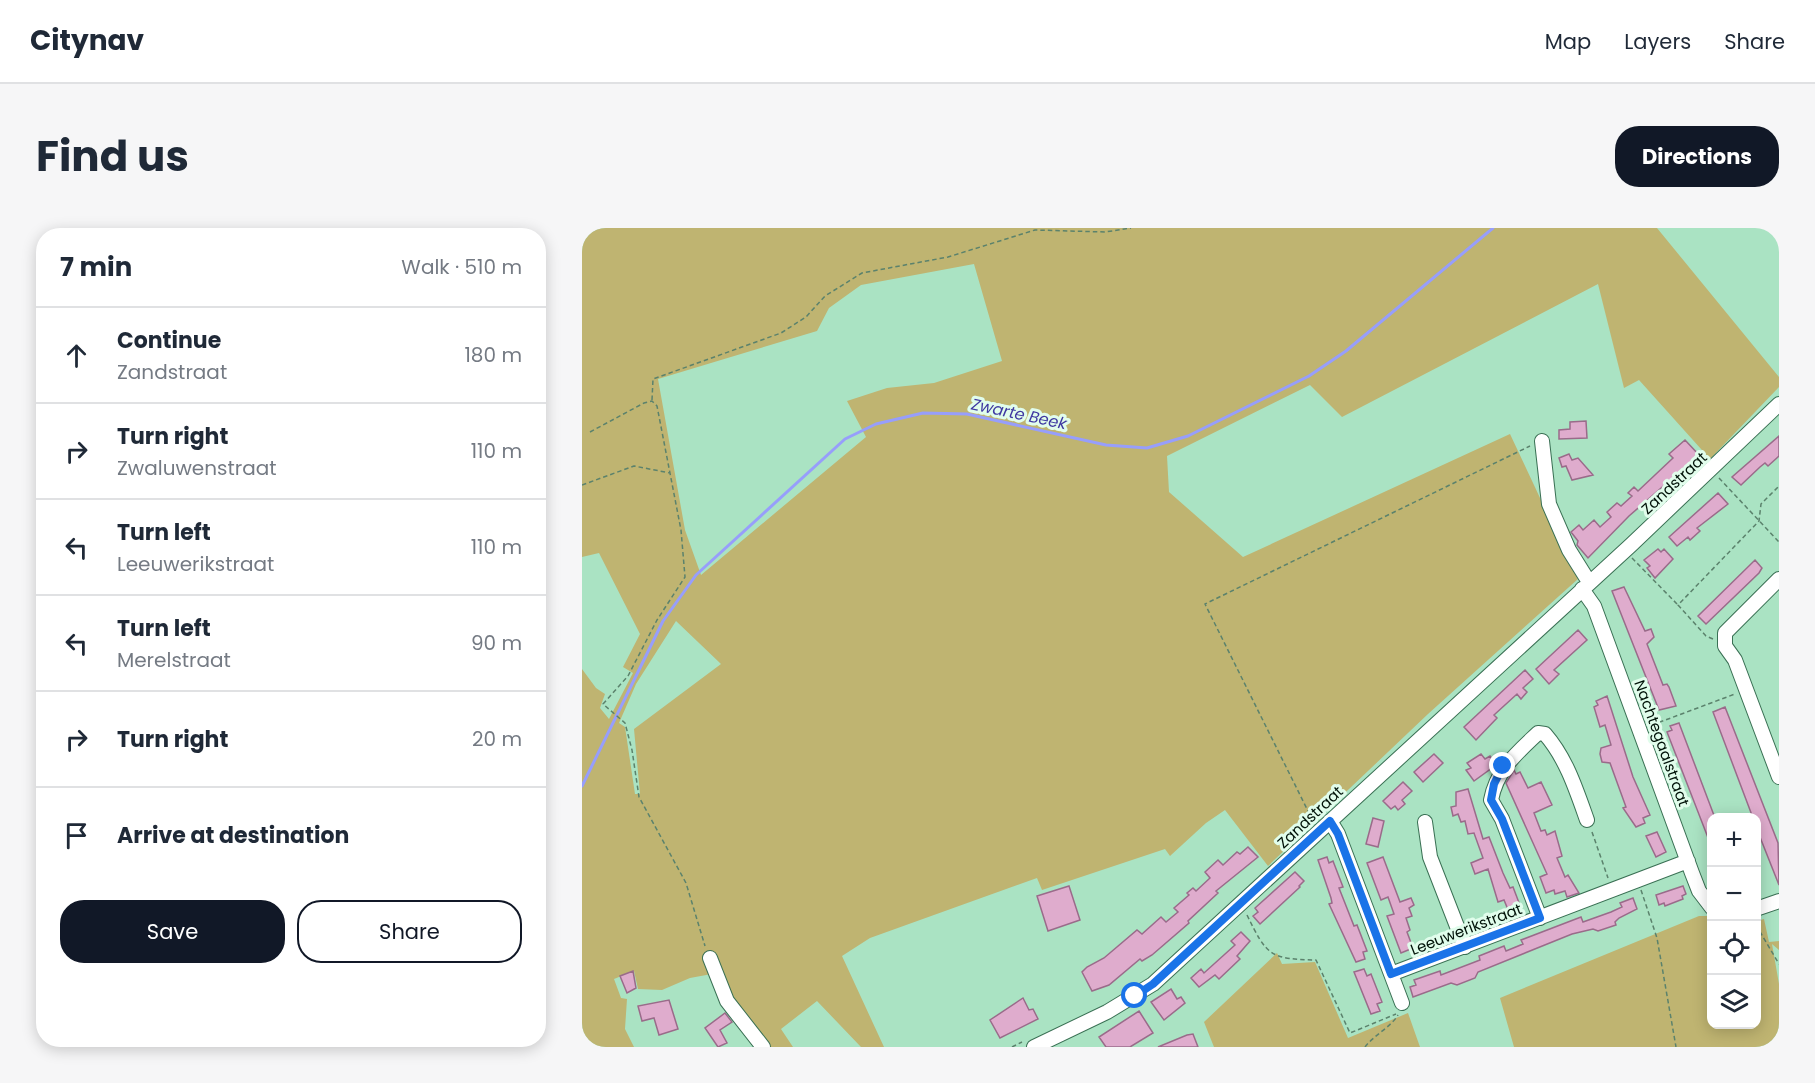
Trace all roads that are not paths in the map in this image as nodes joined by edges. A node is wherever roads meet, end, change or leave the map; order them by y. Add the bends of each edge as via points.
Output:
1 (1779, 404) edge
2 (1542, 441) road end
3 (1779, 579) edge
4 (1586, 586) junction
5 (1779, 777) edge
6 (1587, 820) road end
7 (1330, 821) junction
8 (1425, 822) dead end
9 (1688, 861) junction
10 (1707, 901) edge
11 (1779, 901) edge
12 (1761, 907) edge
13 (1540, 918) junction
14 (1465, 947) junction
15 (710, 958) road end
16 (1391, 974) junction
17 (1402, 1003) dead end
18 (763, 1047) edge
19 (1034, 1047) edge

1 - 4 street, Zandstraat
2 - 4 street via 1549,504
3 - 5 street via 1726,631 1725,644 1735,660
4 - 7 street, Zandstraat
4 - 9 street, Nachtegaalstraat
6 - 13 street via 1570,772 1545,734 1538,734 1503,766 1491,800
7 - 16 street
7 - 19 street, Zandstraat via 1153,984
8 - 14 street via 1430,857
9 - 10 street, Nachtegaalstraat
9 - 13 street, Leeuwerikstraat
11 - 12 street
13 - 14 street, Leeuwerikstraat
14 - 16 street, Leeuwerikstraat
15 - 18 street via 728,1001
16 - 17 street

